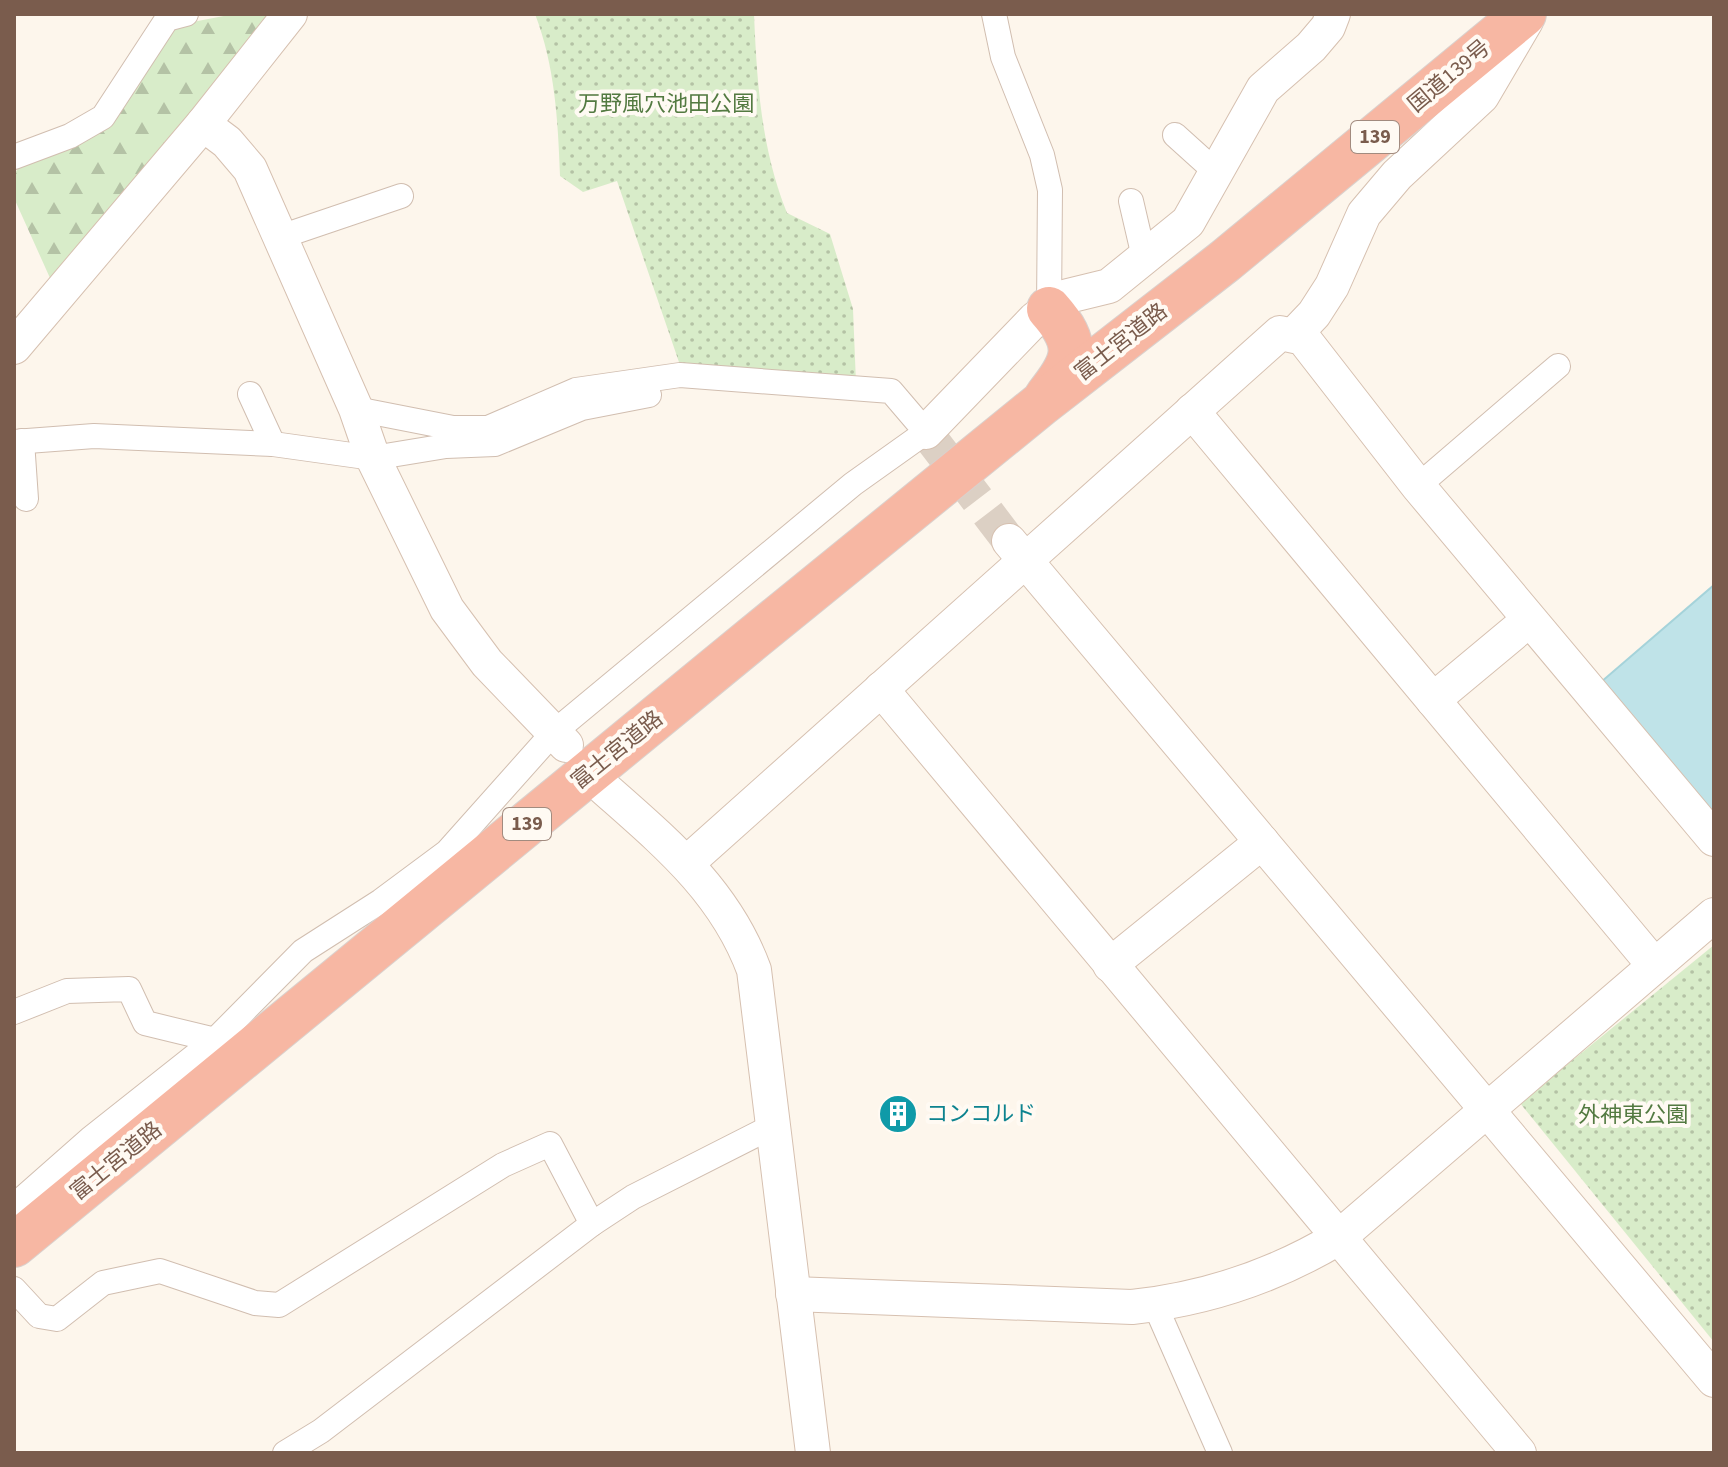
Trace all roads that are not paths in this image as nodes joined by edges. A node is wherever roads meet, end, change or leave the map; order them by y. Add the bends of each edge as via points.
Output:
1 (186, 14) edge
2 (290, 14) edge
3 (994, 14) edge
4 (1333, 14) edge
5 (1524, 14) edge
6 (1531, 14) edge
7 (203, 124) junction
8 (1175, 135) dead end
9 (14, 157) edge
10 (1216, 172) junction
11 (401, 196) dead end
12 (1131, 201) dead end
13 (280, 237) junction
14 (1144, 257) junction
15 (1225, 261) junction
16 (1049, 309) junction
17 (1294, 335) junction
18 (14, 347) edge
19 (1558, 366) dead end
20 (719, 378) junction
21 (250, 394) dead end
22 (1041, 404) junction
23 (356, 409) junction
24 (1192, 411) junction
25 (926, 432) junction
26 (18, 441) edge
27 (273, 444) junction
28 (373, 458) junction
29 (1418, 486) junction
30 (26, 499) dead end
31 (1018, 550) junction
32 (1529, 620) junction
33 (881, 689) junction
34 (1433, 700) junction
35 (559, 739) junction
36 (604, 788) dead end
37 (1714, 839) edge
38 (1262, 842) junction
39 (688, 862) junction
40 (1714, 915) edge
41 (1110, 965) junction
42 (1654, 965) junction
43 (14, 1012) edge
44 (215, 1040) junction
45 (1487, 1110) junction
46 (773, 1126) junction
47 (14, 1206) edge
48 (592, 1224) junction
49 (1338, 1238) junction
50 (14, 1245) edge
51 (14, 1289) edge
52 (793, 1294) junction
53 (1155, 1305) junction
54 (1714, 1380) edge
55 (285, 1453) edge
56 (813, 1453) edge
57 (1220, 1453) edge
58 (1519, 1453) edge

1 - 9 street via 167,19 103,117
2 - 7 street
3 - 16 street via 1003,57 1042,155 1050,190
4 - 10 street via 1311,47 1263,89
5 - 15 highway, 国道139号 / 139
6 - 17 street via 1482,96 1397,175 1364,214 1332,286
7 - 13 street via 250,169
7 - 18 street
8 - 10 street
10 - 14 street via 1188,222
11 - 13 street
12 - 14 street
13 - 23 street
14 - 16 street via 1109,286 1064,297
15 - 16 street via 1197,274 1121,328 1082,331
15 - 22 highway, 富士宮道路 / 139
16 - 22 highway via 1068,336 1071,362
16 - 25 street
17 - 24 street via 1280,333
17 - 29 street via 1303,338
19 - 29 street
20 - 23 street via 680,375 576,390 488,428 453,428
20 - 25 street via 891,391
20 - 28 street via 582,408 495,444
21 - 27 street
22 - 50 highway, 富士宮道路 / 139
23 - 28 street
24 - 31 street
24 - 34 street
25 - 35 street via 842,493
26 - 27 street via 94,436
26 - 30 street
27 - 28 street
28 - 35 street via 447,609 487,663
29 - 32 street
31 - 33 street
31 - 38 street
32 - 34 street
32 - 37 street
33 - 39 street
33 - 41 street
34 - 42 street
35 - 44 street via 447,852 303,951
36 - 39 street
38 - 41 street
38 - 45 street
39 - 46 street via 722,905 754,970
40 - 42 street
41 - 49 street
42 - 45 street
43 - 44 street via 67,991 129,989 145,1023
44 - 47 street
45 - 49 street
45 - 54 street
46 - 48 street via 633,1197
46 - 52 street
48 - 51 street via 550,1144 503,1165 279,1305 255,1303 160,1271 103,1283 57,1319 39,1316
48 - 55 street via 346,1413
49 - 53 street via 1274,1273 1182,1302
49 - 58 street
52 - 53 street
52 - 56 street
53 - 57 street

